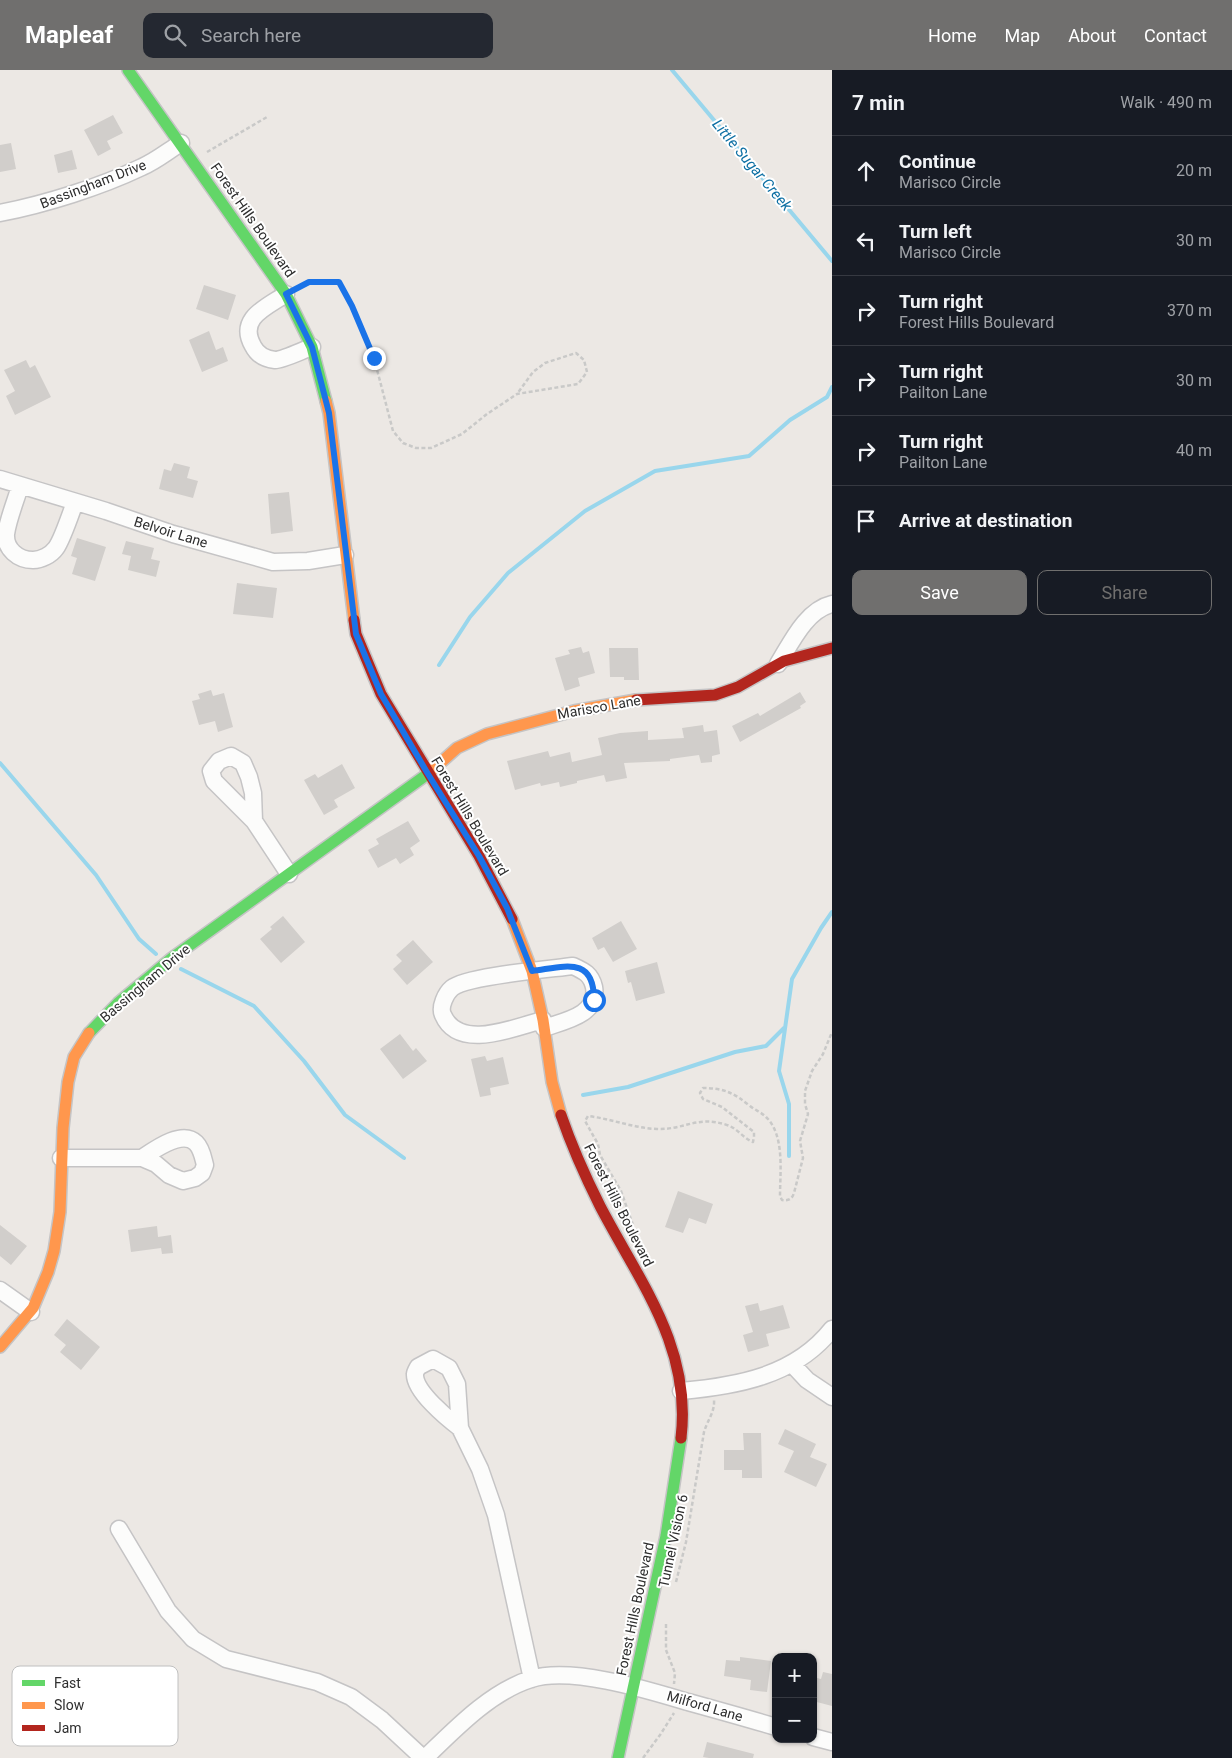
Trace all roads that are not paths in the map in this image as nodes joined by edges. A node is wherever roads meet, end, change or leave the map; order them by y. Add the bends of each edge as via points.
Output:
1 (128, 70) edge
2 (181, 143) junction
3 (0, 213) edge
4 (286, 294) junction
5 (312, 347) junction
6 (0, 479) edge
7 (20, 486) junction
8 (75, 502) junction
9 (345, 555) junction
10 (832, 604) edge
11 (832, 648) edge
12 (778, 664) junction
13 (428, 774) junction
14 (254, 821) dead end
15 (289, 874) junction
16 (532, 971) junction
17 (544, 1024) junction
18 (61, 1158) junction
19 (142, 1158) dead end
20 (0, 1290) edge
21 (31, 1312) junction
22 (832, 1329) edge
23 (0, 1347) edge
24 (792, 1364) junction
25 (681, 1391) junction
26 (832, 1397) edge
27 (460, 1428) dead end
28 (119, 1529) dead end
29 (532, 1679) junction
30 (633, 1686) junction
31 (772, 1725) edge
32 (817, 1738) edge
33 (832, 1742) edge
34 (424, 1758) edge
35 (618, 1758) edge

1 - 2 main road, Forest Hills Boulevard
2 - 3 street, Bassingham Drive via 143,167 29,208
2 - 4 main road, Forest Hills Boulevard
4 - 5 main road, Forest Hills Boulevard
4 - 5 street via 255,314 248,332 251,343 257,352 276,360
5 - 9 main road, Forest Hills Boulevard via 329,413
6 - 7 street, Belvoir Lane
7 - 8 street, Belvoir Lane
7 - 8 street via 6,534 13,553 22,558 45,558 56,549
8 - 9 street, Belvoir Lane via 273,562
9 - 13 main road, Forest Hills Boulevard via 356,634 381,694
10 - 12 street, Marisco Lane via 824,606 805,622
11 - 12 main road, Marisco Lane
12 - 13 main road, Marisco Lane via 724,693 620,701 494,731 462,745
13 - 15 main road, Bassingham Drive
13 - 16 main road, Forest Hills Boulevard via 507,908
14 - 15 street
15 - 18 main road, Bassingham Drive via 172,958 99,1021 73,1060 64,1105
16 - 17 main road, Forest Hills Boulevard
16 - 17 street via 573,966 590,975 594,988 594,1000 581,1014
16 - 17 street via 474,980 452,988 445,998 442,1014 449,1025 467,1036
17 - 25 main road, Forest Hills Boulevard via 552,1082 572,1148 661,1317 676,1359
18 - 19 street
18 - 21 main road, Bassingham Drive via 62,1206 55,1253
20 - 21 street
21 - 23 main road, Bassingham Drive
22 - 24 street via 811,1351
24 - 25 street via 755,1379
24 - 26 street via 807,1380
25 - 30 main road, Forest Hills Boulevard via 682,1427 675,1482
27 - 29 street via 480,1469 496,1515
28 - 34 street via 168,1611 193,1639 226,1659 317,1682 351,1697
29 - 30 street, Milford Lane via 581,1677
29 - 34 street, Milford Lane via 500,1694 466,1719
30 - 31 street, Milford Lane
30 - 35 main road, Forest Hills Boulevard
32 - 33 street

